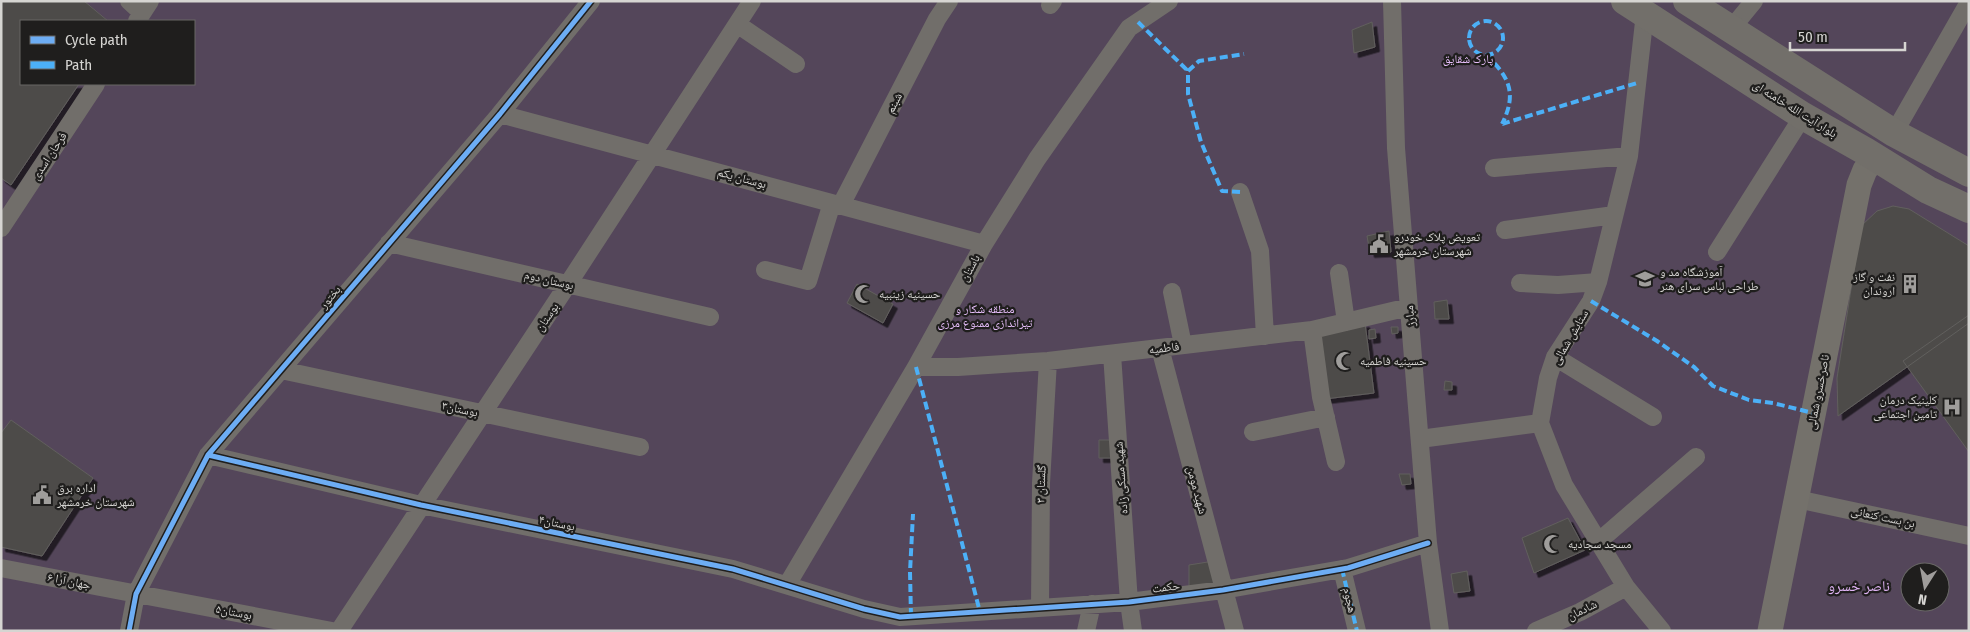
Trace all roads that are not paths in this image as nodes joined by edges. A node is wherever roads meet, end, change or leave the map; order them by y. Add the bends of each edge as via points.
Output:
1 (591, 1) edge
2 (752, 1) edge
3 (949, 1) edge
4 (1169, 1) edge
5 (1392, 1) edge
6 (1688, 1) edge
7 (1754, 1) edge
8 (1969, 2) edge
9 (1635, 7) edge
10 (737, 24) junction
11 (1732, 29) junction
12 (796, 64) dead end
13 (95, 85) edge
14 (500, 114) junction
15 (1803, 116) junction
16 (1894, 133) junction
17 (652, 154) junction
18 (1629, 156) junction
19 (1875, 158) junction
20 (1494, 168) dead end
21 (1969, 174) edge
22 (1240, 192) dead end
23 (836, 204) junction
24 (1969, 209) edge
25 (1614, 215) junction
26 (1, 228) edge
27 (1505, 230) dead end
28 (389, 243) junction
29 (984, 244) junction
30 (1717, 252) dead end
31 (765, 270) dead end
32 (1339, 273) dead end
33 (1598, 282) junction
34 (1520, 283) dead end
35 (568, 284) junction
36 (1172, 292) dead end
37 (1409, 308) junction
38 (710, 317) dead end
39 (1346, 322) junction
40 (1312, 330) junction
41 (1265, 336) junction
42 (1183, 346) junction
43 (1160, 348) junction
44 (1112, 354) junction
45 (1555, 357) junction
46 (1048, 360) junction
47 (916, 367) junction
48 (281, 370) junction
49 (483, 413) junction
50 (1326, 417) junction
51 (1653, 417) dead end
52 (1540, 423) junction
53 (1253, 432) dead end
54 (1420, 439) junction
55 (640, 447) dead end
56 (208, 455) junction
57 (1696, 457) dead end
58 (1336, 462) dead end
59 (1797, 499) junction
60 (421, 505) junction
61 (1969, 536) edge
62 (1598, 542) junction
63 (1428, 543) junction
64 (1, 568) edge
65 (1342, 569) junction
66 (787, 585) junction
67 (1626, 587) junction
68 (1223, 590) junction
69 (136, 594) junction
70 (1129, 602) junction
71 (1092, 604) junction
72 (1040, 608) junction
73 (902, 624) edge
74 (129, 631) edge
75 (332, 631) edge
76 (339, 631) edge
77 (1086, 631) edge
78 (1133, 631) edge
79 (1235, 631) edge
80 (1357, 631) edge
81 (1440, 631) edge
82 (1536, 631) edge
83 (1662, 631) edge
84 (1770, 631) edge

1 - 14 street, بختور
2 - 10 street, بوستان
3 - 23 street, شبنم
4 - 29 street, باستان via 1129,28 1037,159
5 - 37 street, مبارز via 1396,148
6 - 11 main road
7 - 11 street
8 - 16 street
9 - 15 main road, بلوار آیت الله خامنه ای
9 - 18 street, ستایش شمالی
10 - 12 street
10 - 17 street, بوستان
11 - 16 main road
13 - 26 street, فرحان اسدی
14 - 17 street, بوستان یکم
14 - 28 street, بختور
15 - 19 main road, بلوار آیت الله خامنه ای
15 - 30 street
16 - 19 main road
16 - 21 main road
17 - 23 street, بوستان یکم
17 - 35 street, بوستان
18 - 20 street
18 - 25 street, ستایش شمالی
19 - 24 main road, بلوار آیت الله خامنه ای via 1928,190
19 - 59 street, ناصرخسرو شمالی via 1859,185
22 - 41 street via 1260,251
23 - 29 street, بوستان یکم
23 - 31 street, شبنم via 808,281
25 - 27 street
25 - 33 street, ستایش شمالی
28 - 35 street, بوستان دوم
28 - 48 street, بختور
29 - 47 street, باستان
32 - 39 street
33 - 34 street
33 - 45 street, ستایش شمالی via 1591,301
35 - 38 street, بوستان دوم
35 - 49 street, بوستان
36 - 42 street
37 - 39 street, فاطمیه
37 - 54 street, مبارز
39 - 40 street, فاطمیه
40 - 41 street, فاطمیه
40 - 50 street
41 - 42 street, فاطمیه
42 - 43 street, فاطمیه
43 - 44 street, فاطمیه
43 - 68 street, شهید مومن
44 - 46 street, فاطمیه
44 - 70 street, شهید مسکی زاده
45 - 51 street
45 - 52 street, ستایش شمالی
46 - 47 street, فاطمیه
46 - 72 street, گلستان ۳ via 1041,483
47 - 66 street, باستان
48 - 49 street, بوستان۳
48 - 56 street, بختور
49 - 55 street, بوستان۳
49 - 60 street, بوستان
50 - 53 street
50 - 58 street
52 - 54 street
52 - 62 street via 1564,486
54 - 63 street, مبارز
56 - 60 street, بوستان۴
56 - 69 street, بختور
57 - 62 street
59 - 61 street, بن بست کنعانی
59 - 84 street, ناصرخسرو شمالی
60 - 66 street, بوستان۴ via 733,569
60 - 76 street, بوستان
62 - 67 street
63 - 65 street, حکمت
63 - 81 street, مبارز
64 - 69 street, جهان آرا ۶
65 - 68 street, حکمت
65 - 80 street, هجوم
66 - 73 street, بوستان۴
67 - 82 street, شادمان
67 - 83 street
68 - 70 street, حکمت
68 - 79 street, شهید مومن
69 - 74 street, بختور
69 - 75 street, بوستان۵
70 - 71 street, حکمت
70 - 78 street, شهید مسکی زاده
71 - 72 street, حکمت
71 - 77 street
72 - 73 street, حکمت

